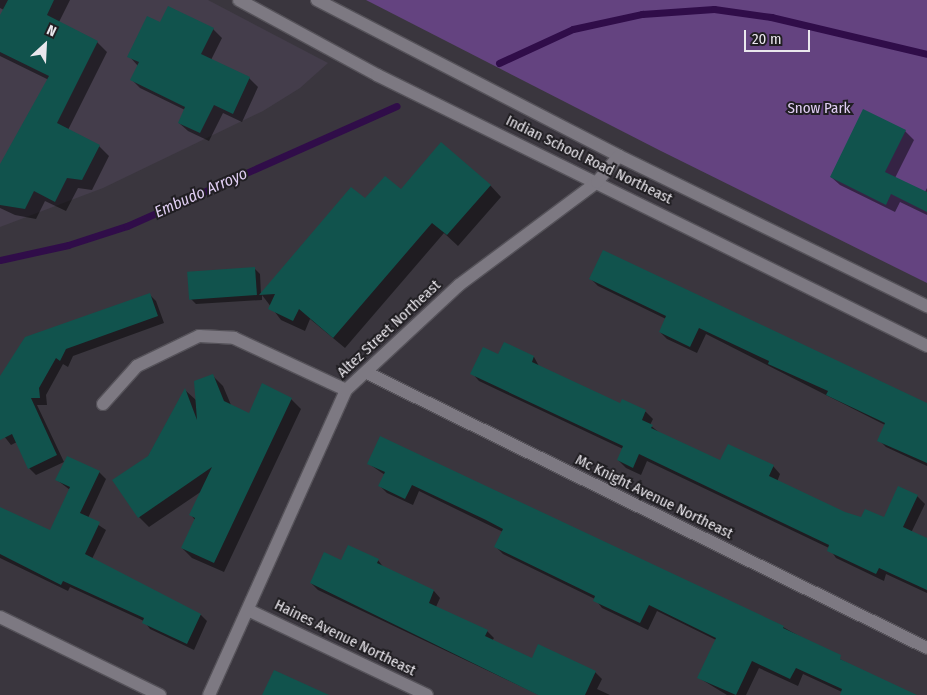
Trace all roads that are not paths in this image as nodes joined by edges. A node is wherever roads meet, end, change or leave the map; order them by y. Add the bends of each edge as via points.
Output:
1 (239, 0) edge
2 (316, 0) edge
3 (619, 156) junction
4 (597, 182) junction
5 (927, 306) edge
6 (927, 346) edge
7 (367, 373) junction
8 (346, 390) junction
9 (103, 404) dead end
10 (248, 610) junction
11 (0, 617) edge
12 (927, 648) edge
13 (160, 695) edge
14 (209, 695) edge
15 (427, 695) edge

1 - 4 street, Indian School Road Northeast via 378,75
2 - 3 street, Indian School Road Northeast
3 - 4 street, Altez Street Northeast
3 - 5 street, Indian School Road Northeast
4 - 6 street, Indian School Road Northeast
4 - 7 street, Altez Street Northeast via 459,285
7 - 8 street, Altez Street Northeast
7 - 12 street, Mc Knight Avenue Northeast
8 - 9 street via 234,338 199,336 137,366
8 - 10 street, Altez Street Northeast
10 - 14 street, Altez Street Northeast
10 - 15 street, Haines Avenue Northeast
11 - 13 street

